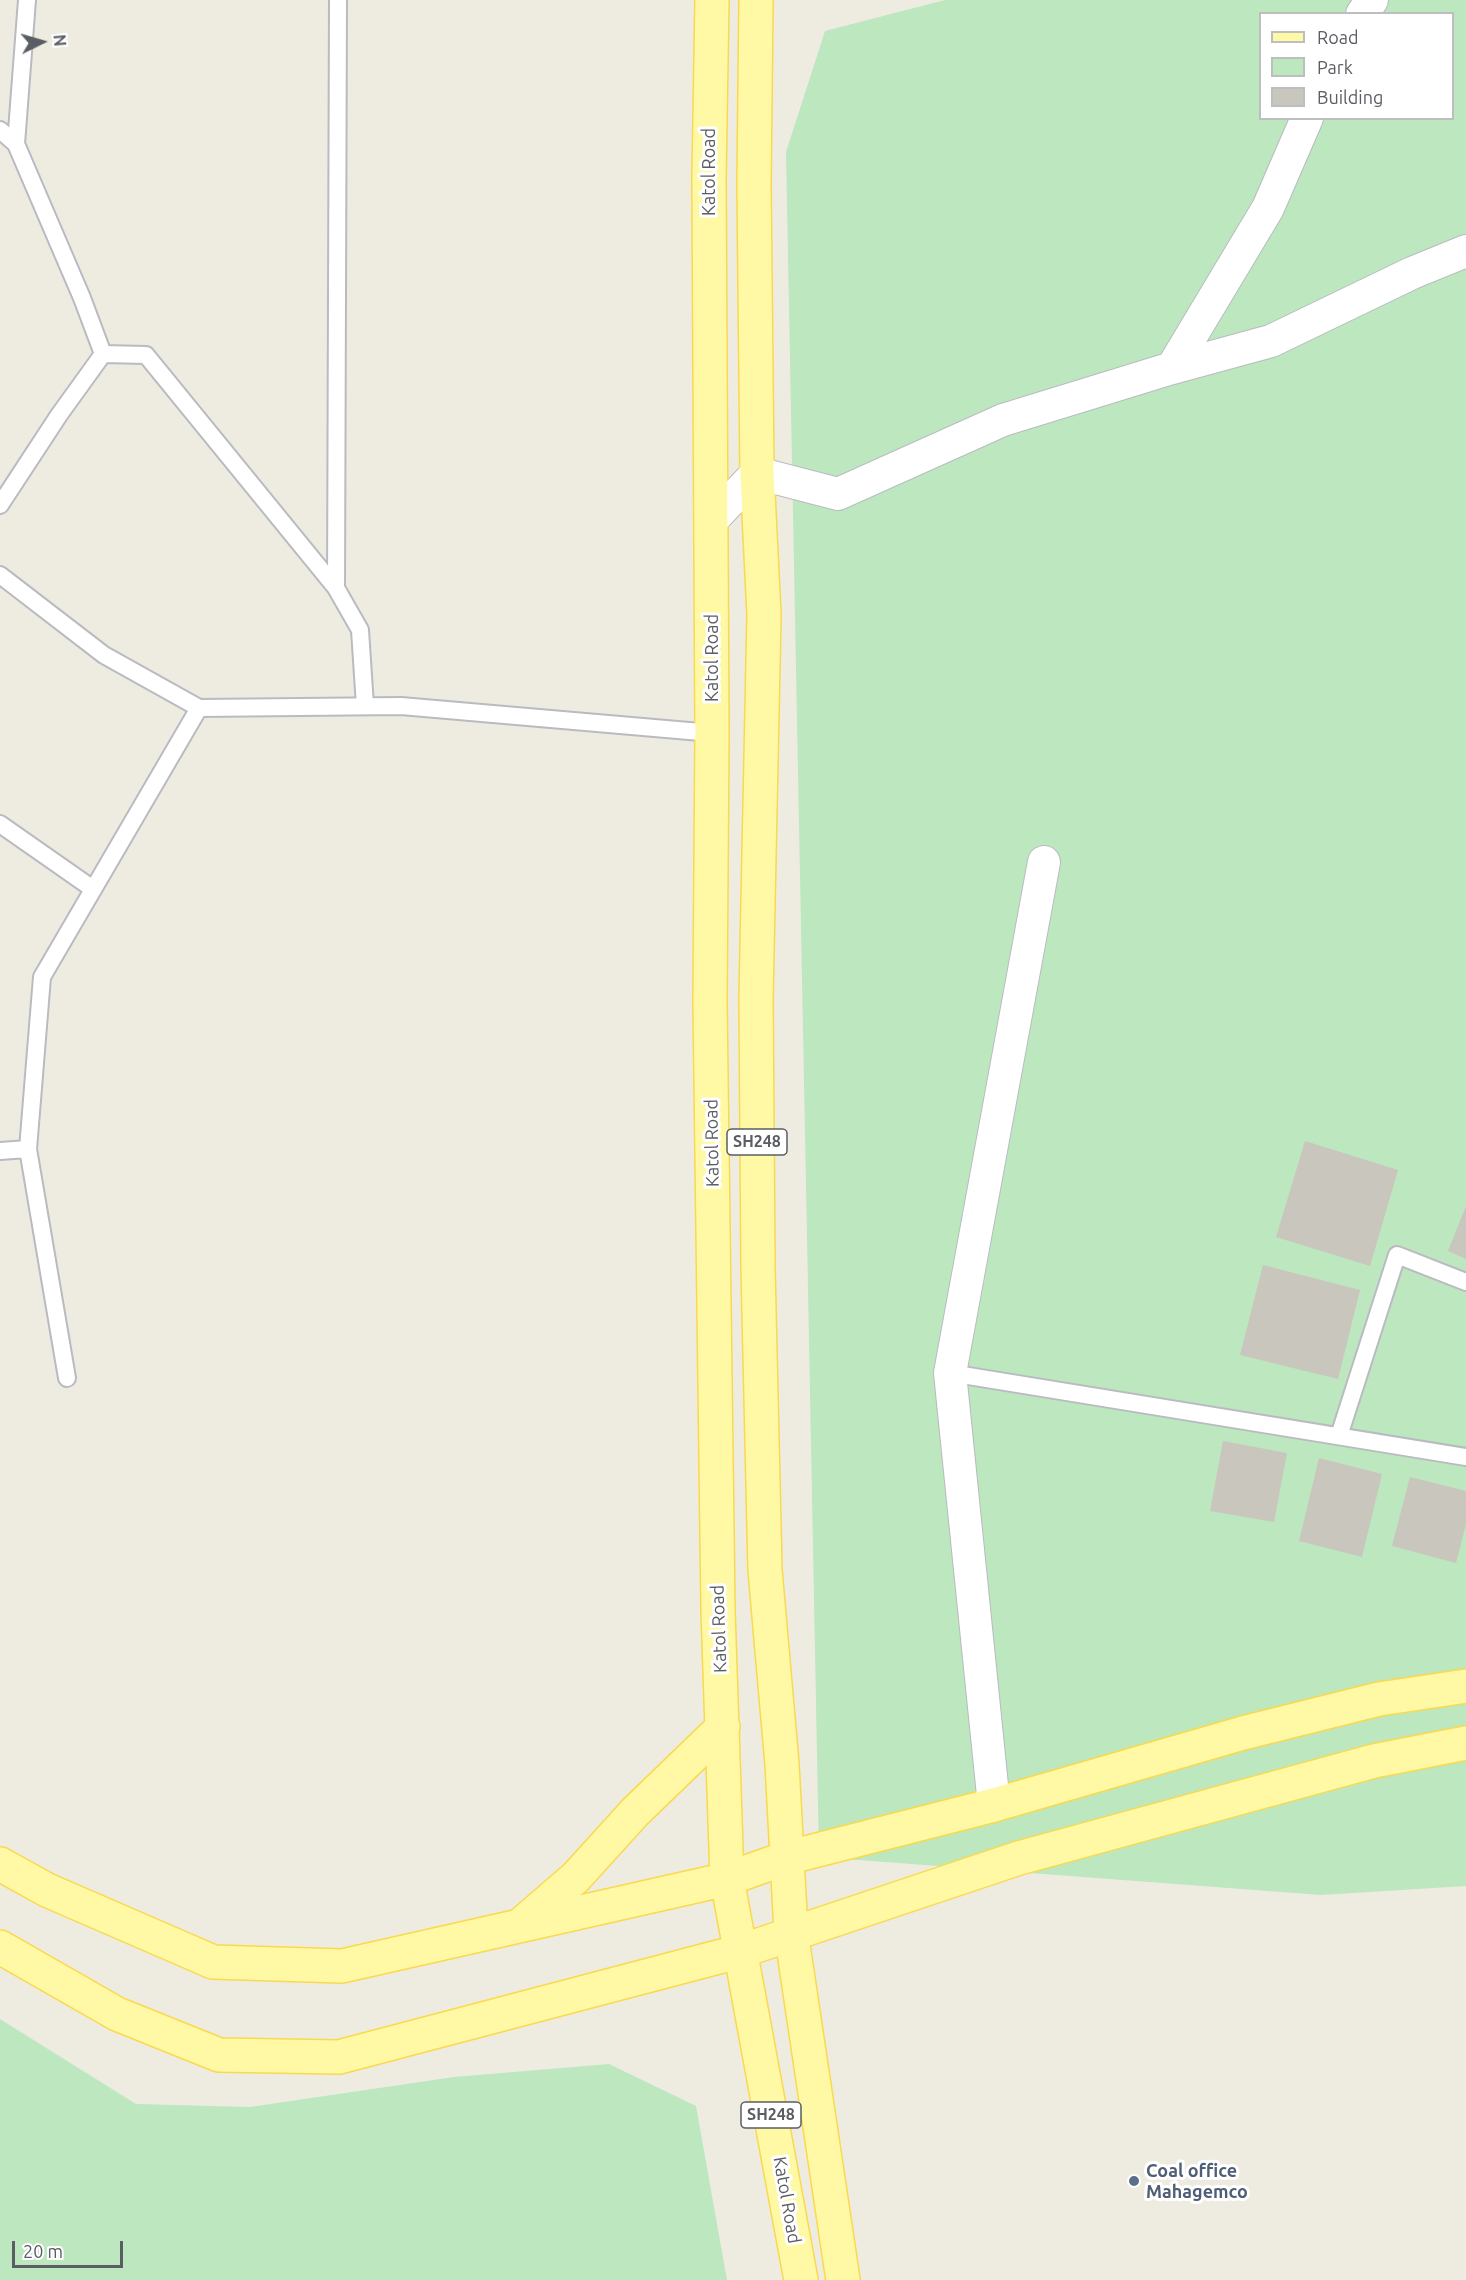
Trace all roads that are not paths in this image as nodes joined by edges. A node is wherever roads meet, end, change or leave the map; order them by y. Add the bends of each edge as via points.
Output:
1 (27, 0) edge
2 (338, 0) edge
3 (712, 0) edge
4 (756, 0) edge
5 (1306, 120) edge
6 (0, 130) edge
7 (16, 144) junction
8 (1466, 251) edge
9 (103, 354) junction
10 (1172, 368) junction
11 (757, 473) junction
12 (0, 505) edge
13 (711, 521) junction
14 (0, 575) edge
15 (336, 588) junction
16 (364, 706) junction
17 (199, 708) junction
18 (712, 733) junction
19 (0, 824) edge
20 (1044, 862) dead end
21 (93, 889) junction
22 (28, 1149) junction
23 (0, 1150) edge
24 (1466, 1282) edge
25 (950, 1373) junction
26 (67, 1378) dead end
27 (1339, 1436) junction
28 (1466, 1456) edge
29 (1466, 1686) edge
30 (723, 1727) junction
31 (1466, 1743) edge
32 (994, 1805) junction
33 (786, 1858) junction
34 (0, 1864) edge
35 (727, 1879) junction
36 (520, 1926) junction
37 (792, 1932) junction
38 (0, 1947) edge
39 (741, 1951) junction
40 (801, 2280) edge
41 (843, 2280) edge

1 - 7 lane
2 - 15 lane
3 - 13 main road, Katol Road / SH248
4 - 11 main road, SH248
5 - 10 street via 1268,208
6 - 7 lane
7 - 9 lane
8 - 10 street via 1271,341
9 - 12 lane
9 - 15 lane via 146,355
10 - 11 street via 1004,420 838,494
11 - 13 street
11 - 33 main road, SH248 via 764,615 756,998 758,1267 765,1570
13 - 18 main road, Katol Road / SH248
14 - 17 lane via 104,655
15 - 16 lane via 360,630
16 - 17 lane
16 - 18 lane
17 - 21 lane
18 - 30 main road, Katol Road / SH248 via 710,1001
19 - 21 lane
20 - 25 street
21 - 22 lane via 42,977
22 - 23 lane
22 - 26 lane
24 - 27 lane via 1397,1255
25 - 27 lane
25 - 32 street
27 - 28 lane
29 - 32 main road via 1379,1699 1322,1713
30 - 35 main road, Katol Road / SH248
30 - 36 main road via 635,1812 576,1877
31 - 37 main road via 1374,1761 1019,1858
32 - 33 main road
33 - 35 main road
33 - 37 main road, SH248
34 - 36 main road via 47,1890 213,1962 342,1966
35 - 36 main road
35 - 39 main road, Katol Road / SH248
37 - 39 main road
37 - 41 main road, SH248
38 - 39 main road via 117,2014 219,2055 339,2057
39 - 40 main road, Katol Road / SH248

